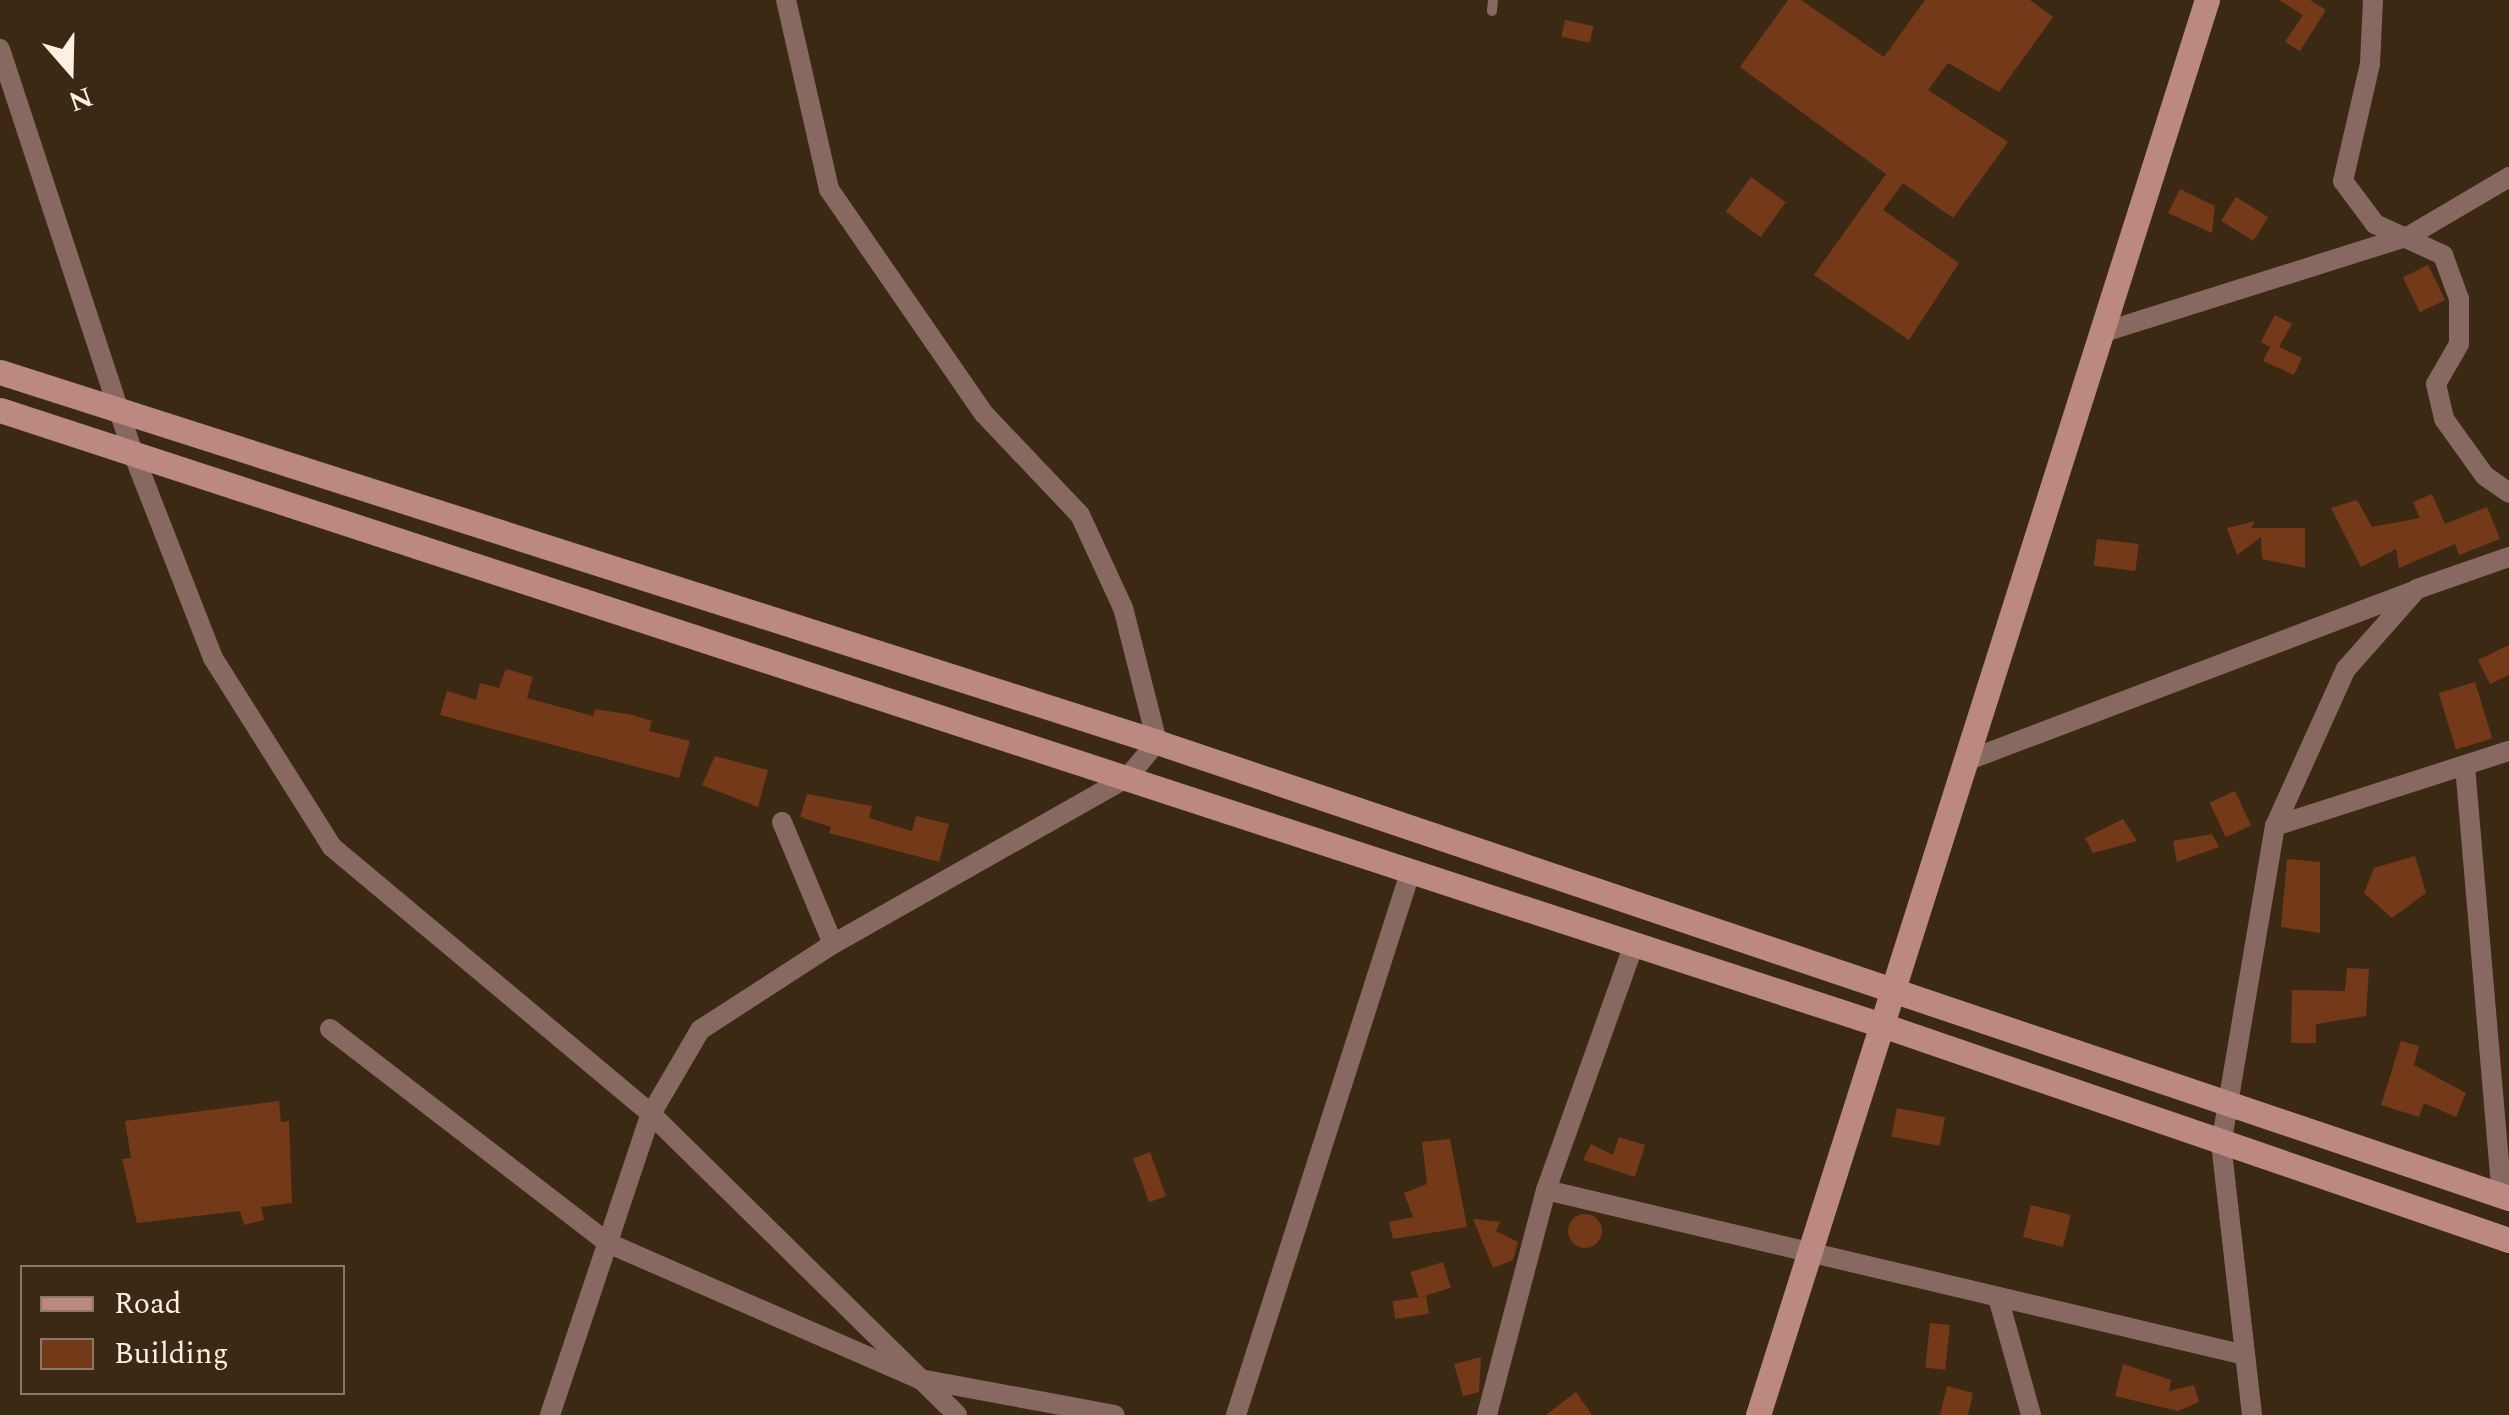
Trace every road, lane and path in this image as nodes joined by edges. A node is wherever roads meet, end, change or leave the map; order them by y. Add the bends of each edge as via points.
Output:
1 (786, 0) edge
2 (2206, 0) edge
3 (2373, 0) edge
4 (0, 50) edge
5 (2509, 177) edge
6 (2409, 236) junction
7 (2102, 333) junction
8 (0, 372) edge
9 (118, 409) junction
10 (0, 410) edge
11 (132, 453) junction
12 (2509, 493) edge
13 (2509, 557) edge
14 (626, 572) junction
15 (2416, 589) junction
16 (614, 608) junction
17 (1157, 742) junction
18 (2509, 752) edge
19 (1966, 761) junction
20 (2465, 766) junction
21 (1128, 777) junction
22 (782, 822) dead end
23 (2275, 826) junction
24 (1411, 870) junction
25 (832, 944) junction
26 (1634, 944) junction
27 (1893, 990) junction
28 (1882, 1025) junction
29 (330, 1029) dead end
30 (2230, 1100) junction
31 (651, 1114) junction
32 (2221, 1145) junction
33 (1546, 1190) junction
34 (2503, 1190) edge
35 (2509, 1240) edge
36 (608, 1243) junction
37 (1808, 1254) junction
38 (1999, 1300) junction
39 (2245, 1354) junction
40 (920, 1379) junction
41 (550, 1415) edge
42 (957, 1415) edge
43 (1115, 1415) edge
44 (1236, 1415) edge
45 (1487, 1415) edge
46 (1758, 1415) edge
47 (2031, 1415) edge
48 (2252, 1415) edge

1 - 17 street via 829,189 984,414 1080,515 1123,608
2 - 7 street
3 - 6 street via 2370,64 2343,181 2375,224
4 - 9 street
5 - 6 street
6 - 7 street
6 - 12 street via 2443,255 2459,299 2459,344 2436,384 2444,419 2485,476
7 - 19 street
8 - 9 street
9 - 11 street
9 - 14 street
10 - 11 street
11 - 16 street
11 - 31 street via 213,658 332,848
13 - 15 street
14 - 16 street
14 - 17 street
15 - 19 street
15 - 23 street via 2346,670
16 - 21 street
17 - 21 street
17 - 27 street
18 - 20 street
19 - 27 street
20 - 23 street
20 - 34 street
21 - 24 street
21 - 25 street
22 - 25 street
23 - 30 street
24 - 26 street
24 - 44 street
25 - 31 street via 700,1030
26 - 28 street
26 - 33 street
27 - 28 street
27 - 30 street
28 - 32 street
28 - 37 street
29 - 36 street
30 - 32 street
30 - 34 street
31 - 36 street
31 - 40 street
32 - 35 street
32 - 39 street
33 - 37 street
33 - 45 street
36 - 40 street
36 - 41 street
37 - 38 street
37 - 46 street
38 - 39 street
38 - 47 street
39 - 48 street
40 - 42 street
40 - 43 street

